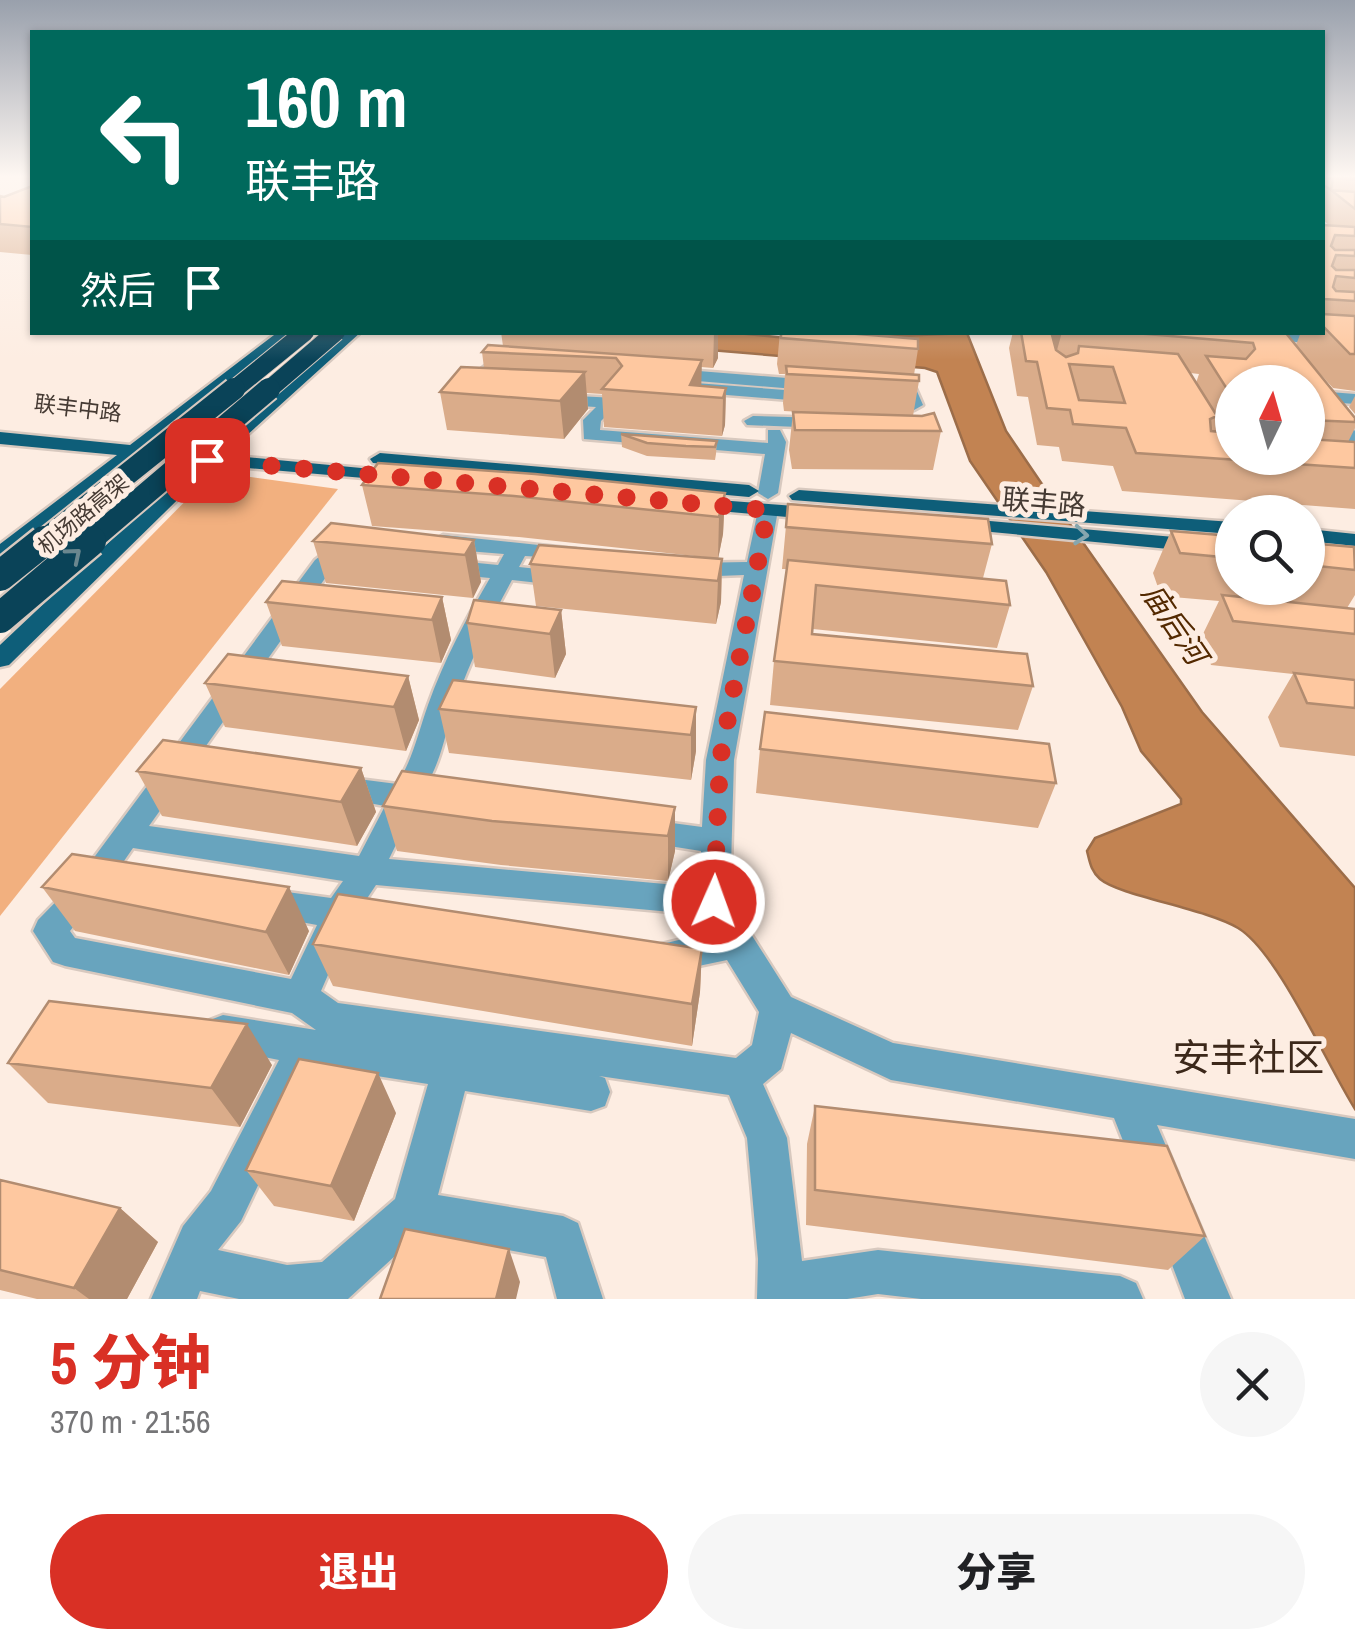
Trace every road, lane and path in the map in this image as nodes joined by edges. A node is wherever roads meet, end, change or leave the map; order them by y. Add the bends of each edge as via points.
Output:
1 (284, 335) edge
2 (300, 335) edge
3 (333, 335) edge
4 (350, 335) edge
5 (1279, 335) edge
6 (1355, 342) edge
7 (482, 378) edge
8 (758, 386) junction
9 (1325, 395) edge
10 (538, 399) edge
11 (1355, 399) edge
12 (1325, 409) edge
13 (753, 421) junction
14 (0, 422) edge
15 (851, 424) edge
16 (0, 438) edge
17 (150, 439) junction
18 (827, 439) edge
19 (775, 442) junction
20 (1355, 442) edge
21 (212, 450) junction
22 (132, 453) junction
23 (768, 501) junction
24 (908, 513) junction
25 (1215, 526) edge
26 (1325, 537) edge
27 (1355, 540) edge
28 (366, 547) edge
29 (1215, 547) edge
30 (519, 548) junction
31 (0, 555) edge
32 (1325, 557) edge
33 (1355, 560) edge
34 (503, 574) junction
35 (0, 576) edge
36 (677, 578) edge
37 (754, 584) junction
38 (0, 618) edge
39 (0, 659) edge
40 (238, 681) junction
41 (275, 686) edge
42 (176, 765) junction
43 (214, 770) edge
44 (309, 784) edge
45 (404, 797) junction
46 (443, 802) edge
47 (619, 827) edge
48 (126, 834) junction
49 (716, 841) junction
50 (368, 870) junction
51 (94, 879) junction
52 (132, 884) edge
53 (226, 897) edge
54 (714, 902) junction
55 (339, 913) junction
56 (397, 922) edge
57 (735, 943) junction
58 (630, 958) edge
59 (778, 1009) junction
60 (314, 1021) junction
61 (184, 1027) edge
62 (451, 1070) junction
63 (741, 1078) junction
64 (591, 1092) dead end
65 (1127, 1101) junction
66 (1355, 1139) edge
67 (412, 1212) junction
68 (181, 1282) edge
69 (780, 1293) edge
70 (580, 1299) edge
71 (1120, 1299) edge
72 (1208, 1299) edge

1 - 17 main road
2 - 35 highway, 机场路高架, bridge
3 - 21 highway, 机场路高架, bridge
4 - 21 main road
5 - 6 street
7 - 8 street via 499,360
8 - 8 street via 914,405 910,393
8 - 13 street
9 - 11 street
10 - 19 street via 611,402 592,420 590,435
12 - 20 street
13 - 15 street
13 - 19 street via 772,430
14 - 17 main road, 联丰中路
16 - 22 main road, 联丰中路
17 - 21 main road, 联丰路
17 - 22 main road
18 - 19 street
19 - 23 street
21 - 22 main road, 联丰路
21 - 23 main road, 联丰路
38 -> 21 highway, 机场路高架, bridge
21 - 39 main road
22 - 31 main road
23 - 24 main road, 联丰路
23 - 37 street
24 - 25 main road, 联丰路
24 -> 29 main road, 联丰路
26 - 27 main road
28 - 40 street via 323,565
30 - 34 street
30 - 34 street via 593,569
30 - 34 street via 420,552
32 - 33 main road
34 - 45 street via 469,635 424,766
36 - 37 street
37 - 49 street via 714,740
40 - 41 street
40 - 42 street
42 - 43 street
42 - 48 street
44 - 45 street
45 - 46 street
45 - 50 street
47 - 49 street
48 - 50 street
48 - 51 street
49 - 54 street
50 - 54 street
50 - 55 street
51 - 52 street
51 - 60 street via 50,931 65,951
53 - 55 street
54 - 57 street
55 - 56 street
55 - 60 street
57 - 58 street
57 - 59 street
59 - 63 street via 768,1056
59 - 65 street via 891,1061
60 - 61 street
60 - 62 street
60 - 63 street
60 - 68 street via 226,1206 198,1241
62 - 64 street
62 - 67 street
63 - 69 street via 767,1138
65 - 66 street
65 - 72 street
67 - 68 street via 331,1284
67 - 70 street via 563,1238
69 - 71 street via 878,1272

